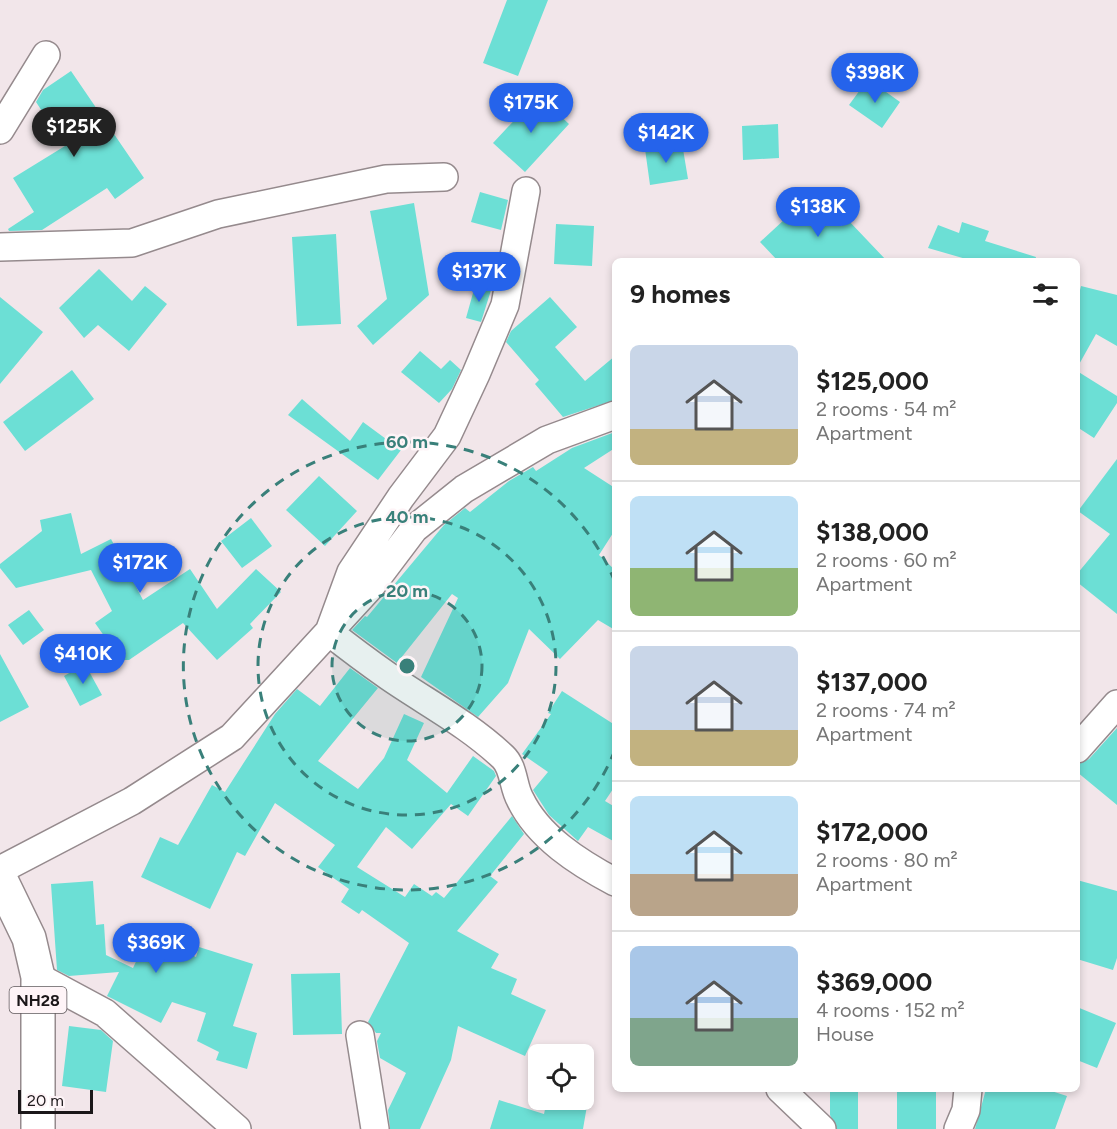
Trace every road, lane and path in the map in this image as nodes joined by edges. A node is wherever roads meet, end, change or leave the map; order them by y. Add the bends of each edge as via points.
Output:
1 (46, 55) dead end
2 (0, 130) edge
3 (444, 177) dead end
4 (526, 191) dead end
5 (0, 247) edge
6 (612, 416) edge
7 (329, 632) junction
8 (1117, 704) edge
9 (1080, 746) edge
10 (0, 870) edge
11 (0, 878) edge
12 (612, 880) edge
13 (38, 977) junction
14 (360, 1035) dead end
15 (783, 1092) edge
16 (968, 1092) edge
17 (38, 1129) edge
18 (237, 1129) edge
19 (375, 1129) edge
20 (822, 1129) edge
21 (958, 1129) edge

1 - 2 street
3 - 5 street via 386,179 218,214 132,243
4 - 7 street via 505,305 476,374 447,435 400,496 351,572
6 - 7 street via 547,440 464,489 414,529 371,586
7 - 10 street via 232,737 132,801
7 - 12 street via 388,676 468,726 506,760 520,800 537,824 580,862
8 - 9 street
11 - 13 highway, NH28 via 28,938
13 - 17 highway, NH28
13 - 18 street via 105,1013
14 - 19 street
15 - 20 street
16 - 21 street

